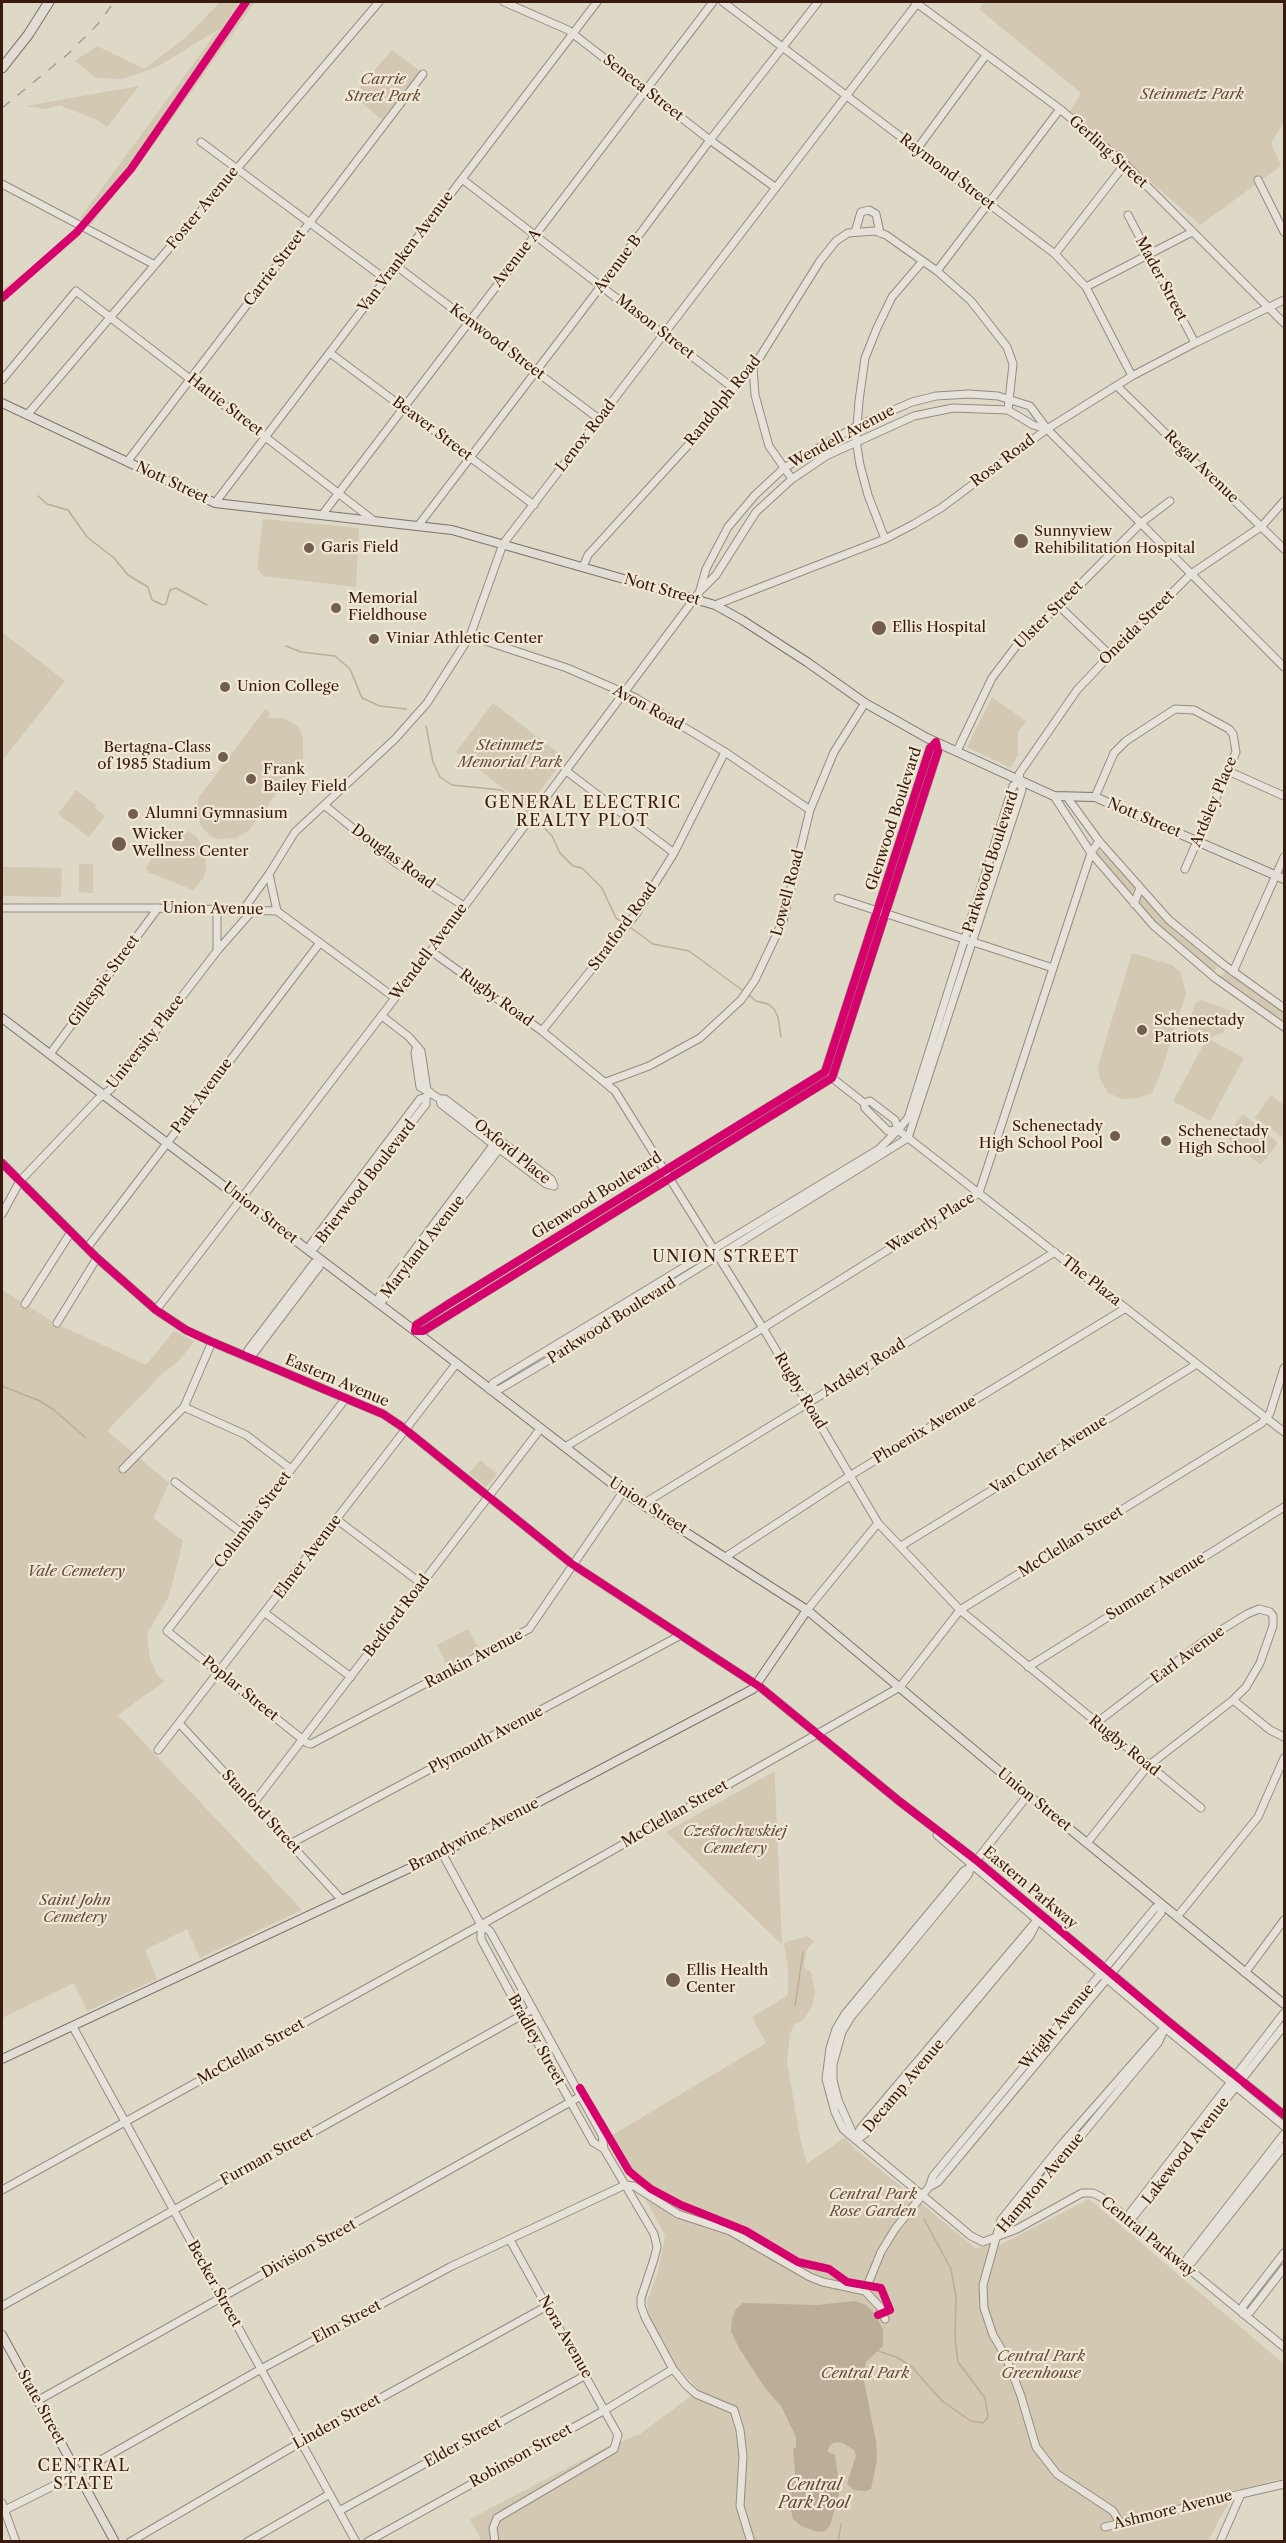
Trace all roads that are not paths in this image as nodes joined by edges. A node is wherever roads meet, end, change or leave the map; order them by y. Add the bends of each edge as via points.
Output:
1 (49, 2) edge
2 (379, 2) edge
3 (504, 2) edge
4 (597, 2) edge
5 (713, 2) edge
6 (723, 2) edge
7 (818, 2) edge
8 (917, 2) edge
9 (573, 34) junction
10 (784, 46) junction
11 (986, 55) junction
12 (2, 68) edge
13 (423, 74) dead end
14 (645, 90) junction
15 (846, 95) junction
16 (1060, 109) junction
17 (710, 140) junction
18 (201, 142) dead end
19 (917, 149) junction
20 (1125, 164) junction
21 (237, 168) junction
22 (462, 179) junction
23 (1258, 180) dead end
24 (2, 184) edge
25 (776, 188) junction
26 (989, 204) junction
27 (1128, 215) dead end
28 (309, 224) junction
29 (1192, 231) junction
30 (855, 232) junction
31 (1284, 232) edge
32 (880, 233) junction
33 (534, 236) junction
34 (1055, 254) junction
35 (1148, 254) junction
36 (922, 262) junction
37 (155, 265) junction
38 (395, 265) junction
39 (938, 271) junction
40 (384, 278) junction
41 (601, 286) junction
42 (1086, 287) junction
43 (1284, 300) edge
44 (1269, 308) junction
45 (111, 316) junction
46 (469, 321) junction
47 (1284, 323) edge
48 (665, 334) junction
49 (1195, 343) junction
50 (330, 353) junction
51 (753, 368) junction
52 (537, 372) junction
53 (1132, 376) junction
54 (190, 379) junction
55 (2, 380) edge
56 (1118, 386) junction
57 (733, 388) junction
58 (1010, 400) junction
59 (2, 403) edge
60 (403, 407) junction
61 (1008, 410) junction
62 (27, 415) junction
63 (600, 419) junction
64 (856, 426) junction
65 (1047, 429) junction
66 (266, 437) junction
67 (856, 440) junction
68 (471, 458) junction
69 (126, 462) junction
70 (784, 468) junction
71 (792, 479) junction
72 (338, 493) junction
73 (1170, 501) dead end
74 (1284, 501) edge
75 (215, 503) junction
76 (534, 505) junction
77 (322, 515) junction
78 (373, 520) junction
79 (1141, 524) junction
80 (418, 526) junction
81 (1262, 526) junction
82 (885, 539) junction
83 (503, 544) junction
84 (1284, 549) edge
85 (584, 567) junction
86 (1191, 574) junction
87 (699, 591) junction
88 (694, 599) junction
89 (715, 605) junction
90 (1059, 606) junction
91 (470, 636) junction
92 (1110, 655) junction
93 (1284, 667) edge
94 (623, 693) junction
95 (864, 703) junction
96 (936, 742) junction
97 (725, 752) junction
98 (957, 752) junction
99 (565, 770) junction
100 (1228, 771) junction
101 (1020, 781) junction
102 (1054, 796) junction
103 (1284, 796) edge
104 (1067, 797) junction
105 (1095, 797) junction
106 (324, 805) junction
107 (810, 810) junction
108 (1077, 810) junction
109 (1068, 820) junction
110 (1099, 841) junction
111 (1197, 841) junction
112 (674, 853) junction
113 (1091, 853) junction
114 (1284, 857) edge
115 (1185, 869) dead end
116 (269, 874) junction
117 (1280, 878) edge
118 (1140, 888) junction
119 (838, 898) dead end
120 (1134, 904) junction
121 (464, 906) junction
122 (158, 908) junction
123 (2, 909) edge
124 (217, 910) junction
125 (243, 910) junction
126 (253, 910) junction
127 (277, 911) junction
128 (882, 912) junction
129 (969, 940) junction
130 (319, 944) junction
131 (217, 951) junction
132 (431, 951) junction
133 (1224, 965) junction
134 (1053, 968) junction
135 (1233, 972) junction
136 (1215, 978) junction
137 (395, 998) junction
138 (1284, 1008) edge
139 (382, 1016) junction
140 (2, 1018) edge
141 (1284, 1027) edge
142 (542, 1031) junction
143 (50, 1054) junction
144 (825, 1072) junction
145 (832, 1078) junction
146 (606, 1082) junction
147 (428, 1093) junction
148 (104, 1095) junction
149 (864, 1103) junction
150 (898, 1130) junction
151 (908, 1138) junction
152 (167, 1143) junction
153 (498, 1144) junction
154 (2, 1163) edge
155 (665, 1170) junction
156 (669, 1177) junction
157 (20, 1181) junction
158 (979, 1193) junction
159 (241, 1198) junction
160 (2, 1214) edge
161 (70, 1232) junction
162 (87, 1248) junction
163 (309, 1251) junction
164 (1054, 1252) junction
165 (716, 1253) junction
166 (97, 1258) junction
167 (321, 1260) junction
168 (378, 1303) junction
169 (25, 1304) dead end
170 (1126, 1308) junction
171 (156, 1310) junction
172 (57, 1323) dead end
173 (763, 1328) junction
174 (415, 1330) junction
175 (212, 1342) junction
176 (247, 1357) junction
177 (456, 1364) junction
178 (1197, 1364) junction
179 (1284, 1368) edge
180 (490, 1390) junction
181 (346, 1398) junction
182 (807, 1404) junction
183 (184, 1407) junction
184 (1267, 1419) junction
185 (541, 1428) junction
186 (405, 1429) junction
187 (1284, 1432) edge
188 (566, 1447) junction
189 (123, 1469) dead end
190 (291, 1469) junction
191 (851, 1475) junction
192 (175, 1482) dead end
193 (623, 1492) junction
194 (488, 1498) junction
195 (643, 1504) junction
196 (1284, 1507) edge
197 (336, 1519) junction
198 (878, 1523) junction
199 (243, 1534) junction
200 (901, 1546) junction
201 (727, 1556) junction
202 (572, 1564) junction
203 (422, 1584) junction
204 (807, 1610) junction
205 (960, 1610) junction
206 (265, 1613) junction
207 (681, 1635) junction
208 (177, 1639) joint
209 (1028, 1667) junction
210 (219, 1671) junction
211 (351, 1677) junction
212 (756, 1684) junction
213 (900, 1687) junction
214 (1233, 1700) junction
215 (179, 1723) junction
216 (1096, 1723) junction
217 (820, 1734) junction
218 (1284, 1737) edge
219 (303, 1740) junction
220 (158, 1750) dead end
221 (1284, 1758) edge
222 (1148, 1766) junction
223 (1028, 1795) junction
224 (253, 1804) junction
225 (1201, 1808) dead end
226 (291, 1844) junction
227 (1087, 1844) junction
228 (442, 1853) junction
229 (974, 1863) junction
230 (342, 1900) junction
231 (1162, 1905) junction
232 (1177, 1917) junction
233 (1039, 1918) junction
234 (1284, 1920) edge
235 (481, 1925) junction
236 (1245, 1973) junction
237 (1106, 1974) junction
238 (1284, 2004) edge
239 (533, 2009) junction
240 (1284, 2013) edge
241 (522, 2015) junction
242 (1167, 2025) junction
243 (1284, 2026) edge
244 (73, 2027) junction
245 (1265, 2044) junction
246 (2, 2059) edge
247 (1236, 2081) junction
248 (581, 2096) junction
249 (571, 2102) junction
250 (1284, 2115) edge
251 (125, 2122) junction
252 (1284, 2126) edge
253 (1284, 2134) edge
254 (856, 2140) junction
255 (1284, 2146) edge
256 (604, 2149) junction
257 (625, 2185) junction
258 (2, 2190) edge
259 (922, 2194) junction
260 (173, 2210) junction
261 (1128, 2219) junction
262 (996, 2238) junction
263 (510, 2240) junction
264 (1284, 2253) edge
265 (1185, 2266) junction
266 (1284, 2268) edge
267 (865, 2291) junction
268 (222, 2298) junction
269 (2, 2306) edge
270 (547, 2306) junction
271 (1243, 2314) junction
272 (885, 2319) dead end
273 (2, 2335) edge
274 (1284, 2348) edge
275 (261, 2369) junction
276 (673, 2369) junction
277 (586, 2375) junction
278 (37, 2401) junction
279 (605, 2410) junction
280 (301, 2442) junction
281 (77, 2473) junction
282 (1284, 2484) edge
283 (330, 2494) junction
284 (1241, 2494) junction
285 (2, 2503) edge
286 (5, 2511) junction
287 (339, 2511) junction
288 (1120, 2523) junction
289 (1105, 2527) dead end
290 (16, 2541) edge
291 (115, 2541) edge
292 (129, 2541) edge
293 (247, 2541) edge
294 (356, 2541) edge
295 (367, 2541) edge
296 (493, 2541) edge
297 (751, 2541) edge
298 (1220, 2541) edge

1 - 12 highway
2 - 21 street, Foster Avenue
3 - 9 street, Seneca Street
4 - 9 street, Van Vranken Avenue
5 - 14 street, Avenue A
6 - 10 street, Raymond Street
7 - 10 street, Avenue B
8 - 11 street, Gerling Street
8 - 15 street, Lenox Road
9 - 14 street, Seneca Street
9 - 22 street, Van Vranken Avenue
10 - 15 street, Raymond Street
10 - 17 street, Avenue B
11 - 16 street, Gerling Street
11 - 19 street
13 - 28 street, Carrie Street
14 - 17 street, Seneca Street
14 - 33 street, Avenue A
15 - 19 street, Raymond Street
15 - 25 street, Lenox Road
16 - 20 street, Gerling Street
16 - 26 street
17 - 25 street, Seneca Street
17 - 41 street, Avenue B
18 - 21 street
19 - 26 street, Raymond Street
20 - 29 street, Gerling Street
20 - 34 street
21 - 28 street
21 - 37 street, Foster Avenue
22 - 33 street, Mason Street
22 - 38 street, Van Vranken Avenue
23 - 31 street
24 - 37 street
25 - 48 street, Lenox Road
26 - 34 street, Raymond Street
26 - 39 street
27 - 35 street, Mader Street
28 - 40 street
28 - 54 street, Carrie Street
29 - 35 street
29 - 44 street, Gerling Street
30 - 32 street
30 - 32 street, Randolph Road via 861,212 868,210 876,214
30 - 51 street, Randolph Road via 836,241 820,261
32 - 36 street, Randolph Road
33 - 41 street, Mason Street
33 - 46 street, Avenue A
34 - 42 street, Raymond Street
35 - 42 street
35 - 49 street, Mader Street
36 - 39 street, Randolph Road
36 - 64 street via 892,297 877,328 866,358
37 - 45 street, Foster Avenue
38 - 40 street, Van Vranken Avenue
38 - 46 street, Kenwood Street
39 - 58 street, Randolph Road via 971,302 1007,347 1013,363
40 - 50 street, Van Vranken Avenue
41 - 48 street, Mason Street
41 - 52 street, Avenue B
42 - 53 street, Raymond Street
43 - 44 street, Rosa Road
44 - 47 street, Gerling Street
44 - 49 street, Rosa Road
45 - 54 street, Hattie Street
45 - 55 street, Hattie Street via 76,291
45 - 62 street, Foster Avenue
46 - 52 street, Kenwood Street
46 - 60 street, Avenue A
48 - 57 street, Mason Street
48 - 63 street, Lenox Road
49 - 53 street, Rosa Road
50 - 60 street, Beaver Street
50 - 66 street, Van Vranken Avenue
51 - 57 street, Randolph Road
51 - 70 street via 755,395 766,437
52 - 63 street, Kenwood Street
52 - 68 street, Avenue B
53 - 56 street, Rosa Road
54 - 66 street, Hattie Street
54 - 69 street, Carrie Street
56 - 65 street, Rosa Road
56 - 81 street, Regal Avenue
57 - 85 street, Randolph Road via 691,442 588,555
58 - 61 street, Randolph Road
58 - 64 street, Wendell Avenue via 969,394 936,396 898,407
58 - 65 street, Wendell Avenue via 1030,406
59 - 62 main road, Nott Street
60 - 68 street, Beaver Street
60 - 72 street, Avenue A
61 - 65 street, Wendell Avenue
61 - 67 street, Wendell Avenue via 936,410
62 - 69 main road, Nott Street
63 - 76 street, Lenox Road
64 - 67 street
64 - 70 street, Wendell Avenue
65 - 79 street
65 - 82 street, Rosa Road via 941,508
66 - 72 street, Hattie Street
66 - 75 street, Van Vranken Avenue
67 - 71 street, Wendell Avenue
67 - 82 street via 868,495
68 - 76 street, Beaver Street
68 - 80 street, Avenue B
69 - 75 main road, Nott Street
70 - 71 street
70 - 87 street, Wendell Avenue via 728,527
71 - 87 street, Wendell Avenue via 756,512 716,575
72 - 77 street, Avenue A
72 - 78 street, Hattie Street
73 - 79 street, Ulster Street
74 - 81 street, Oneida Street
75 - 77 main road, Nott Street
76 - 83 street, Lenox Road
77 - 78 main road, Nott Street
78 - 80 main road, Nott Street
79 - 86 street
79 - 90 street, Ulster Street
80 - 83 main road, Nott Street via 452,530
81 - 84 street, Regal Avenue
81 - 86 street, Oneida Street
82 - 89 street, Rosa Road
83 - 85 main road, Nott Street
83 - 91 street, Lenox Road
85 - 88 main road, Nott Street
86 - 92 street, Oneida Street
86 - 93 street
87 - 88 street, Wendell Avenue
88 - 89 main road, Nott Street
88 - 94 street, Wendell Avenue
89 - 95 main road, Nott Street
90 - 92 street
90 - 98 street, Ulster Street via 1020,641 992,678
91 - 94 street, Avon Road via 567,668
91 - 106 street, Lenox Road via 427,703 395,739
92 - 101 street, Oneida Street via 1077,690 1019,774
94 - 97 street, Avon Road
94 - 99 street, Wendell Avenue
95 - 96 main road, Nott Street
95 - 107 street, Lowell Road via 834,752
96 - 98 main road, Nott Street
96 - 128 street, Glenwood Boulevard via 938,749
97 - 107 street, Avon Road
97 - 112 street, Stratford Road
98 - 101 main road, Nott Street
99 - 112 street
99 - 121 street, Wendell Avenue
100 - 103 street
100 - 105 street, Ardsley Place via 1236,752 1229,729 1194,711 1175,709 1114,753
100 - 111 street, Ardsley Place
101 - 102 main road, Nott Street
101 - 129 street, Parkwood Boulevard via 1013,786
102 - 104 main road, Nott Street
102 - 109 street
104 - 105 main road, Nott Street
104 - 108 street
105 - 111 main road, Nott Street
106 - 116 street, Lenox Road via 295,832
106 - 121 street, Douglas Road via 396,863
107 - 146 street, Lowell Road via 783,921 755,980 741,999 700,1038 649,1066
108 - 109 street
108 - 110 street
109 - 113 street
110 - 113 street, Waverly Place
110 - 118 street
111 - 115 street, Ardsley Place
111 - 117 main road, Nott Street
112 - 142 street, Stratford Road via 636,914
113 - 120 street
113 - 134 street, Waverly Place
114 - 117 street
116 - 125 street, Lenox Road
116 - 127 street
117 - 135 street
118 - 120 street
118 - 133 street via 1169,920
119 - 128 street
120 - 136 street
121 - 132 street, Wendell Avenue
122 - 123 street, Union Avenue
122 - 124 street, Union Avenue
122 - 143 street, Gillespie Street
124 - 125 street, Union Avenue
124 - 131 street
125 - 126 street, Union Avenue
126 - 127 street, Union Avenue
126 - 131 street, University Place
127 - 130 street, Union Avenue
128 - 129 street
128 - 144 street, Glenwood Boulevard
128 - 145 street, Glenwood Boulevard
129 - 134 street
129 - 150 street, Parkwood Boulevard via 908,1118
129 - 151 street, Parkwood Boulevard
130 - 137 street, Union Avenue
130 - 152 street, Park Avenue
131 - 148 street, University Place
132 - 137 street, Wendell Avenue
132 - 142 street, Rugby Road
133 - 135 street
133 - 136 street
134 - 158 street, Waverly Place
135 - 138 street
136 - 141 street
137 - 139 street, Wendell Avenue
139 - 147 street via 417,1046 420,1087
139 - 159 street, Wendell Avenue
140 - 143 main road, Union Street
142 - 146 street, Rugby Road
143 - 148 main road, Union Street
144 - 145 street, The Plaza
144 - 155 street, Glenwood Boulevard
145 - 149 street, The Plaza
145 - 156 street, Glenwood Boulevard
146 - 155 street, Rugby Road
147 - 153 street, Oxford Place via 445,1099
147 - 163 street, Brierwood Boulevard
148 - 152 main road, Union Street
148 - 157 street, University Place
149 - 150 street, The Plaza via 888,1131
149 - 150 street, The Plaza via 870,1101 895,1120
150 - 151 street, The Plaza
150 - 165 street, Parkwood Boulevard via 879,1149
151 - 158 street, The Plaza
151 - 165 street, Parkwood Boulevard
152 - 159 main road, Union Street
152 - 162 street, Park Avenue
153 - 153 street, Oxford Place via 546,1184 554,1186 551,1179
153 - 168 street, Maryland Avenue
154 - 157 street, Eastern Avenue
155 - 156 street, Rugby Road
155 - 174 street, Glenwood Boulevard via 416,1325
156 - 165 street, Rugby Road
156 - 174 street, Glenwood Boulevard via 423,1331
157 - 160 street, University Place
157 - 161 street, Eastern Avenue
158 - 164 street, The Plaza
158 - 173 street, Waverly Place
159 - 163 main road, Union Street
159 - 171 street, Wendell Avenue
161 - 162 street, Eastern Avenue
161 - 169 street
162 - 166 street, Eastern Avenue
163 - 167 main road, Union Street
164 - 170 street, The Plaza
164 - 182 street, Ardsley Road
165 - 173 street, Rugby Road
165 - 180 street, Parkwood Boulevard via 500,1389
166 - 171 street, Eastern Avenue
166 - 172 street
167 - 168 main road, Union Street
167 - 176 street via 314,1263 248,1350
168 - 174 main road, Union Street
170 - 178 street, The Plaza
170 - 191 street, Phoenix Avenue
171 - 175 street, Eastern Avenue
173 - 182 street, Rugby Road
173 - 188 street, Waverly Place
174 - 177 main road, Union Street
175 - 176 street, Eastern Avenue
175 - 183 street
176 - 181 street, Eastern Avenue
177 - 180 main road, Union Street
177 - 186 street, Elmer Avenue
178 - 184 street, The Plaza
178 - 200 street, Van Curler Avenue
179 - 184 street
180 - 185 main road, Union Street
181 - 186 street, Eastern Avenue via 383,1414
181 - 190 street, Columbia Street
182 - 191 street, Rugby Road
182 - 195 street, Ardsley Road
183 - 189 street
183 - 190 street via 246,1435
184 - 187 street, The Plaza
184 - 205 street, McClellan Street
185 - 188 main road, Union Street
185 - 194 street, Bedford Road
186 - 194 street, Eastern Avenue
186 - 197 street, Elmer Avenue
188 - 193 main road, Union Street
190 - 199 street, Columbia Street
191 - 198 street, Rugby Road
191 - 201 street, Phoenix Avenue
192 - 199 street
193 - 195 main road, Union Street
193 - 202 street, Rankin Avenue
194 - 202 street, Eastern Avenue
194 - 203 street, Bedford Road
195 - 201 main road, Union Street
196 - 209 street, Sumner Avenue
197 - 203 street
197 - 206 street, Elmer Avenue
198 - 200 street, Rugby Road
198 - 204 street, Brandywine Avenue
199 - 208 street, Columbia Street via 167,1631
200 - 205 street, Rugby Road
201 - 204 main road, Union Street
202 - 207 street, Eastern Avenue
202 - 219 street, Rankin Avenue via 529,1629 311,1744
203 - 211 street, Bedford Road
204 - 212 main road, Brandywine Avenue
204 - 213 main road, Union Street
205 - 209 street, Rugby Road
205 - 213 street, McClellan Street
206 - 210 street, Elmer Avenue
206 - 211 street
207 - 212 street, Eastern Avenue
207 - 226 street, Plymouth Avenue
208 - 210 street, Poplar Street
209 - 216 street, Rugby Road
210 - 215 street, Elmer Avenue
210 - 219 street, Poplar Street
211 - 219 street, Bedford Road
212 - 217 street, Eastern Parkway
212 - 228 main road, Brandywine Avenue
213 - 217 street, McClellan Street
213 - 223 main road, Union Street
214 - 216 street, Earl Avenue via 1253,1678 1273,1628 1269,1611 1259,1609 1247,1614 1205,1640
214 - 218 street
214 - 222 street
215 - 220 street, Elmer Avenue
215 - 224 street, Stanford Street
216 - 222 street, Rugby Road
217 - 229 street, Eastern Parkway
217 - 235 street, McClellan Street
219 - 224 street, Bedford Road
221 - 232 street via 1258,1817
222 - 225 street, Rugby Road
222 - 227 street
223 - 227 main road, Union Street
223 - 229 street
224 - 226 street, Stanford Street
226 - 230 street, Stanford Street
227 - 231 main road, Union Street
228 - 230 main road, Brandywine Avenue
228 - 235 street, Bradley Street
229 - 233 street, Eastern Parkway
229 - 254 street via 851,2017 839,2039 833,2080
230 - 244 main road, Brandywine Avenue
231 - 232 main road, Union Street
231 - 237 street, Wright Avenue via 1161,1913
232 - 236 main road, Union Street
233 - 237 street, Eastern Parkway
233 - 254 street, Decamp Avenue via 860,2129
234 - 236 street
235 - 239 street, Bradley Street via 490,1931
235 - 241 street, Bradley Street via 481,1939
235 - 251 street, McClellan Street
236 - 238 main road, Union Street
237 - 242 street, Eastern Parkway
237 - 259 street, Wright Avenue via 938,2182
239 - 241 street, Furman Street
239 - 248 street, Bradley Street
240 - 245 street, Lakewood Avenue
241 - 249 street, Bradley Street
241 - 260 street, Furman Street
242 - 247 street, Eastern Parkway
242 - 262 street, Hampton Avenue via 1158,2043
243 - 245 street, Lakewood Avenue
244 - 246 main road, Brandywine Avenue
244 - 251 street, Becker Street
245 - 247 street, Lakewood Avenue
247 - 250 street, Eastern Parkway
247 - 252 street, Eastern Parkway
247 - 261 street, Lakewood Avenue
248 - 249 street, Division Street
248 - 256 street, Bradley Street via 602,2135
249 - 256 street, Bradley Street via 594,2142
249 - 268 street, Division Street
251 - 258 street, McClellan Street
251 - 260 street, Becker Street
253 - 265 street
254 - 259 street
255 - 265 street
256 - 257 street, Bradley Street
257 - 263 street, Elm Street
257 - 267 street via 634,2186 678,2214 730,2231 810,2277
257 - 276 street, Bradley Street via 654,2234 657,2247 641,2306
259 - 262 street via 971,2236 983,2242
259 - 267 street, Wright Avenue via 890,2237
260 - 268 street, Becker Street
260 - 269 street, Furman Street
261 - 262 street, Central Parkway via 1101,2197 1082,2193
261 - 265 street, Central Parkway
262 - 288 street via 983,2285 984,2308 1021,2396 1036,2447 1058,2474 1113,2511
263 - 270 street, Nora Avenue
263 - 275 street, Elm Street via 450,2267
264 - 271 street via 1243,2306
265 - 271 street, Central Parkway
266 - 271 street via 1250,2312
267 - 272 street
268 - 275 street, Becker Street
268 - 278 street, Division Street
270 - 277 street, Nora Avenue
270 - 280 street, Linden Street
271 - 274 street, Central Parkway
273 - 278 main road, State Street
275 - 280 street, Becker Street
275 - 281 street, Elm Street
276 - 279 street, Robinson Street
276 - 297 street, Bradley Street via 696,2394 735,2410 743,2456 740,2506
277 - 279 street, Nora Avenue
277 - 287 street, Elder Street
278 - 281 main road, State Street
279 - 295 street, Robinson Street
279 - 296 street, Nora Avenue via 618,2435 614,2449 497,2518
280 - 283 street, Becker Street
280 - 292 street, Linden Street
281 - 286 street, Elm Street
281 - 291 main road, State Street
282 - 284 street, Ashmore Avenue
283 - 287 street, Becker Street
283 - 293 street
284 - 288 street, Ashmore Avenue
284 - 298 street
285 - 286 street
286 - 290 street
287 - 294 street, Becker Street
288 - 289 street, Ashmore Avenue

